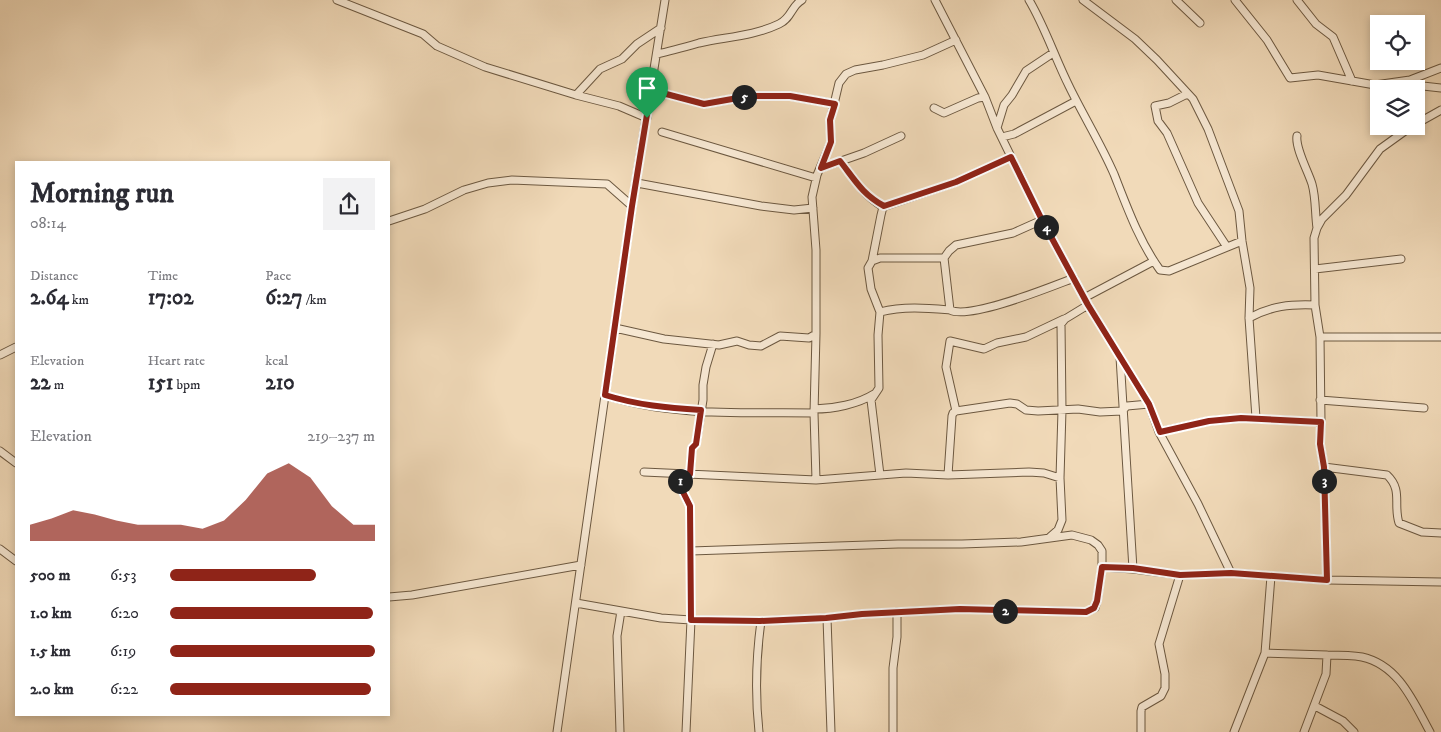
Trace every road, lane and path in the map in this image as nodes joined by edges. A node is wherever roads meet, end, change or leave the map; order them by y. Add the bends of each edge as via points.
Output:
1 (337, 0) edge
2 (665, 0) edge
3 (802, 0) edge
4 (935, 0) edge
5 (1029, 0) edge
6 (1083, 0) edge
7 (1176, 0) edge
8 (1235, 0) edge
9 (1297, 0) edge
10 (1200, 24) dead end
11 (661, 28) junction
12 (956, 40) junction
13 (1053, 53) junction
14 (657, 54) junction
15 (1441, 68) edge
16 (1413, 79) junction
17 (1352, 81) junction
18 (1441, 88) edge
19 (651, 90) junction
20 (576, 95) junction
21 (1189, 95) junction
22 (985, 97) junction
23 (1076, 101) junction
24 (835, 104) junction
25 (934, 108) dead end
26 (1441, 110) edge
27 (647, 118) junction
28 (1425, 119) edge
29 (997, 128) junction
30 (662, 132) dead end
31 (1399, 135) edge
32 (901, 136) dead end
33 (1297, 136) dead end
34 (1002, 137) junction
35 (1011, 157) junction
36 (840, 161) junction
37 (821, 168) junction
38 (816, 178) junction
39 (637, 183) junction
40 (632, 206) junction
41 (884, 206) junction
42 (813, 208) junction
43 (1042, 220) junction
44 (390, 221) edge
45 (1317, 228) junction
46 (1242, 242) junction
47 (1227, 247) junction
48 (944, 258) junction
49 (1401, 259) dead end
50 (872, 261) junction
51 (1154, 261) junction
52 (1315, 269) junction
53 (1074, 278) junction
54 (1084, 298) junction
55 (1088, 305) junction
56 (1315, 305) junction
57 (950, 310) junction
58 (880, 312) junction
59 (1249, 318) junction
60 (1065, 319) junction
61 (615, 328) junction
62 (816, 334) junction
63 (1320, 337) junction
64 (1441, 337) edge
65 (713, 344) junction
66 (15, 348) edge
67 (1119, 354) junction
68 (0, 355) edge
69 (874, 394) junction
70 (605, 395) junction
71 (1320, 400) junction
72 (1149, 404) junction
73 (1424, 408) dead end
74 (701, 410) junction
75 (1062, 410) junction
76 (814, 411) junction
77 (956, 411) junction
78 (1122, 411) junction
79 (1256, 418) junction
80 (1321, 422) junction
81 (1160, 432) junction
82 (0, 451) edge
83 (15, 462) edge
84 (1324, 467) junction
85 (644, 472) dead end
86 (687, 474) junction
87 (880, 475) junction
88 (948, 475) junction
89 (1060, 478) junction
90 (816, 480) junction
91 (1062, 520) junction
92 (1441, 533) edge
93 (1072, 535) junction
94 (1049, 538) junction
95 (1, 550) edge
96 (691, 551) junction
97 (15, 559) edge
98 (581, 566) junction
99 (1102, 567) junction
100 (1133, 568) junction
101 (1231, 573) junction
102 (1180, 575) junction
103 (1271, 576) junction
104 (1327, 580) junction
105 (1441, 582) edge
106 (390, 597) edge
107 (576, 603) junction
108 (621, 611) junction
109 (897, 612) junction
110 (826, 618) junction
111 (691, 620) junction
112 (760, 621) junction
113 (1265, 653) junction
114 (1327, 655) junction
115 (1315, 706) junction
116 (556, 732) edge
117 (620, 732) edge
118 (686, 732) edge
119 (759, 732) edge
120 (831, 732) edge
121 (893, 732) edge
122 (1140, 732) edge
123 (1234, 732) edge
124 (1304, 732) edge
125 (1354, 732) edge
126 (1430, 732) edge

1 - 20 street via 423,34 438,46 485,67
2 - 11 street
3 - 14 street via 795,5 788,19 778,25
4 - 12 street
5 - 13 street
6 - 21 street via 1135,39
7 - 10 street
8 - 17 street via 1267,40 1290,78 1318,75
9 - 17 street via 1316,24 1333,37
11 - 14 street
11 - 20 street via 622,59 600,69
12 - 22 street
12 - 24 street via 923,55 846,74 839,84
13 - 23 street
13 - 29 street via 1026,71 1004,105
14 - 19 street
15 - 16 street
16 - 17 street via 1375,85
16 - 18 street via 1423,86
19 - 24 street via 704,104 749,96 790,96
19 - 27 street
20 - 27 street
21 - 46 street via 1208,129 1239,211
21 - 47 street via 1155,106 1158,121 1167,133 1198,203
22 - 25 street via 944,113
22 - 29 street
23 - 34 street via 1014,134
23 - 51 street
24 - 37 street via 830,120 831,142
26 - 28 street
27 - 39 street
29 - 34 street
30 - 38 street
31 - 45 street via 1380,149
32 - 36 street
33 - 45 street via 1296,143 1313,187
34 - 35 street
35 - 41 street via 956,182
35 - 43 street
36 - 37 street
36 - 41 street via 861,190
37 - 38 street
38 - 42 street
39 - 40 street
39 - 42 street via 761,206 794,210
40 - 44 street via 607,184 512,180 464,190 425,209
40 - 61 street
41 - 50 street
42 - 62 street
43 - 48 street via 1013,233 956,245
43 - 53 street
45 - 52 street via 1314,238
46 - 47 street
46 - 59 street via 1250,288
47 - 51 street via 1169,271 1160,270
48 - 50 street via 880,258
48 - 57 street
49 - 52 street
50 - 58 street via 868,268 871,289
51 - 54 street
52 - 56 street
53 - 54 street
53 - 57 street via 995,306 955,313
54 - 55 street
55 - 60 street
55 - 67 street
56 - 59 street via 1278,306
56 - 63 street
57 - 58 street via 916,307
58 - 69 street via 880,379
59 - 79 street
60 - 75 street via 1060,331
60 - 77 street via 1026,337 984,349 950,341 946,367
61 - 65 street via 664,339
61 - 70 street
62 - 65 street via 809,338 780,336 761,346 738,342
62 - 76 street
63 - 64 street
63 - 71 street
65 - 74 street via 706,367
66 - 68 street
67 - 72 street
67 - 78 street
69 - 76 street via 865,400
69 - 87 street via 871,400
70 - 74 street via 670,409
70 - 98 street
71 - 73 street
71 - 80 street
72 - 78 street via 1127,406
72 - 81 street
74 - 76 street
74 - 86 street
75 - 77 street via 1032,411 1010,403
75 - 78 street
75 - 89 street
76 - 90 street
77 - 88 street via 952,416
78 - 100 street
79 - 80 street
79 - 81 street via 1209,421
80 - 84 street
81 - 101 street
82 - 83 street
84 - 92 street via 1387,475 1397,490 1396,515 1399,523 1422,532
84 - 104 street
85 - 86 street
86 - 90 street
86 - 96 street via 680,480 690,506
87 - 88 street
87 - 90 street
88 - 89 street via 1029,472
89 - 91 street
91 - 93 street
91 - 94 street via 1058,530
93 - 94 street
93 - 99 street via 1098,545 1102,551
94 - 96 street via 1021,542
95 - 97 street
96 - 111 street
98 - 106 street
98 - 107 street
99 - 100 street
99 - 109 street via 1097,601 1094,608 1086,612 960,609
100 - 102 street
101 - 102 street
101 - 103 street
102 - 122 street via 1159,644 1165,688 1161,696 1142,707
103 - 104 street
103 - 113 street
104 - 105 street
107 - 108 street
107 - 116 street
108 - 111 street
108 - 117 street via 617,636
109 - 110 street
109 - 121 street
110 - 112 street
110 - 120 street
111 - 112 street
111 - 118 street
112 - 119 street via 756,679
113 - 114 street
113 - 123 street
114 - 115 street via 1326,674
114 - 126 street via 1361,657 1383,666 1400,680
115 - 124 street
115 - 125 street via 1343,721

